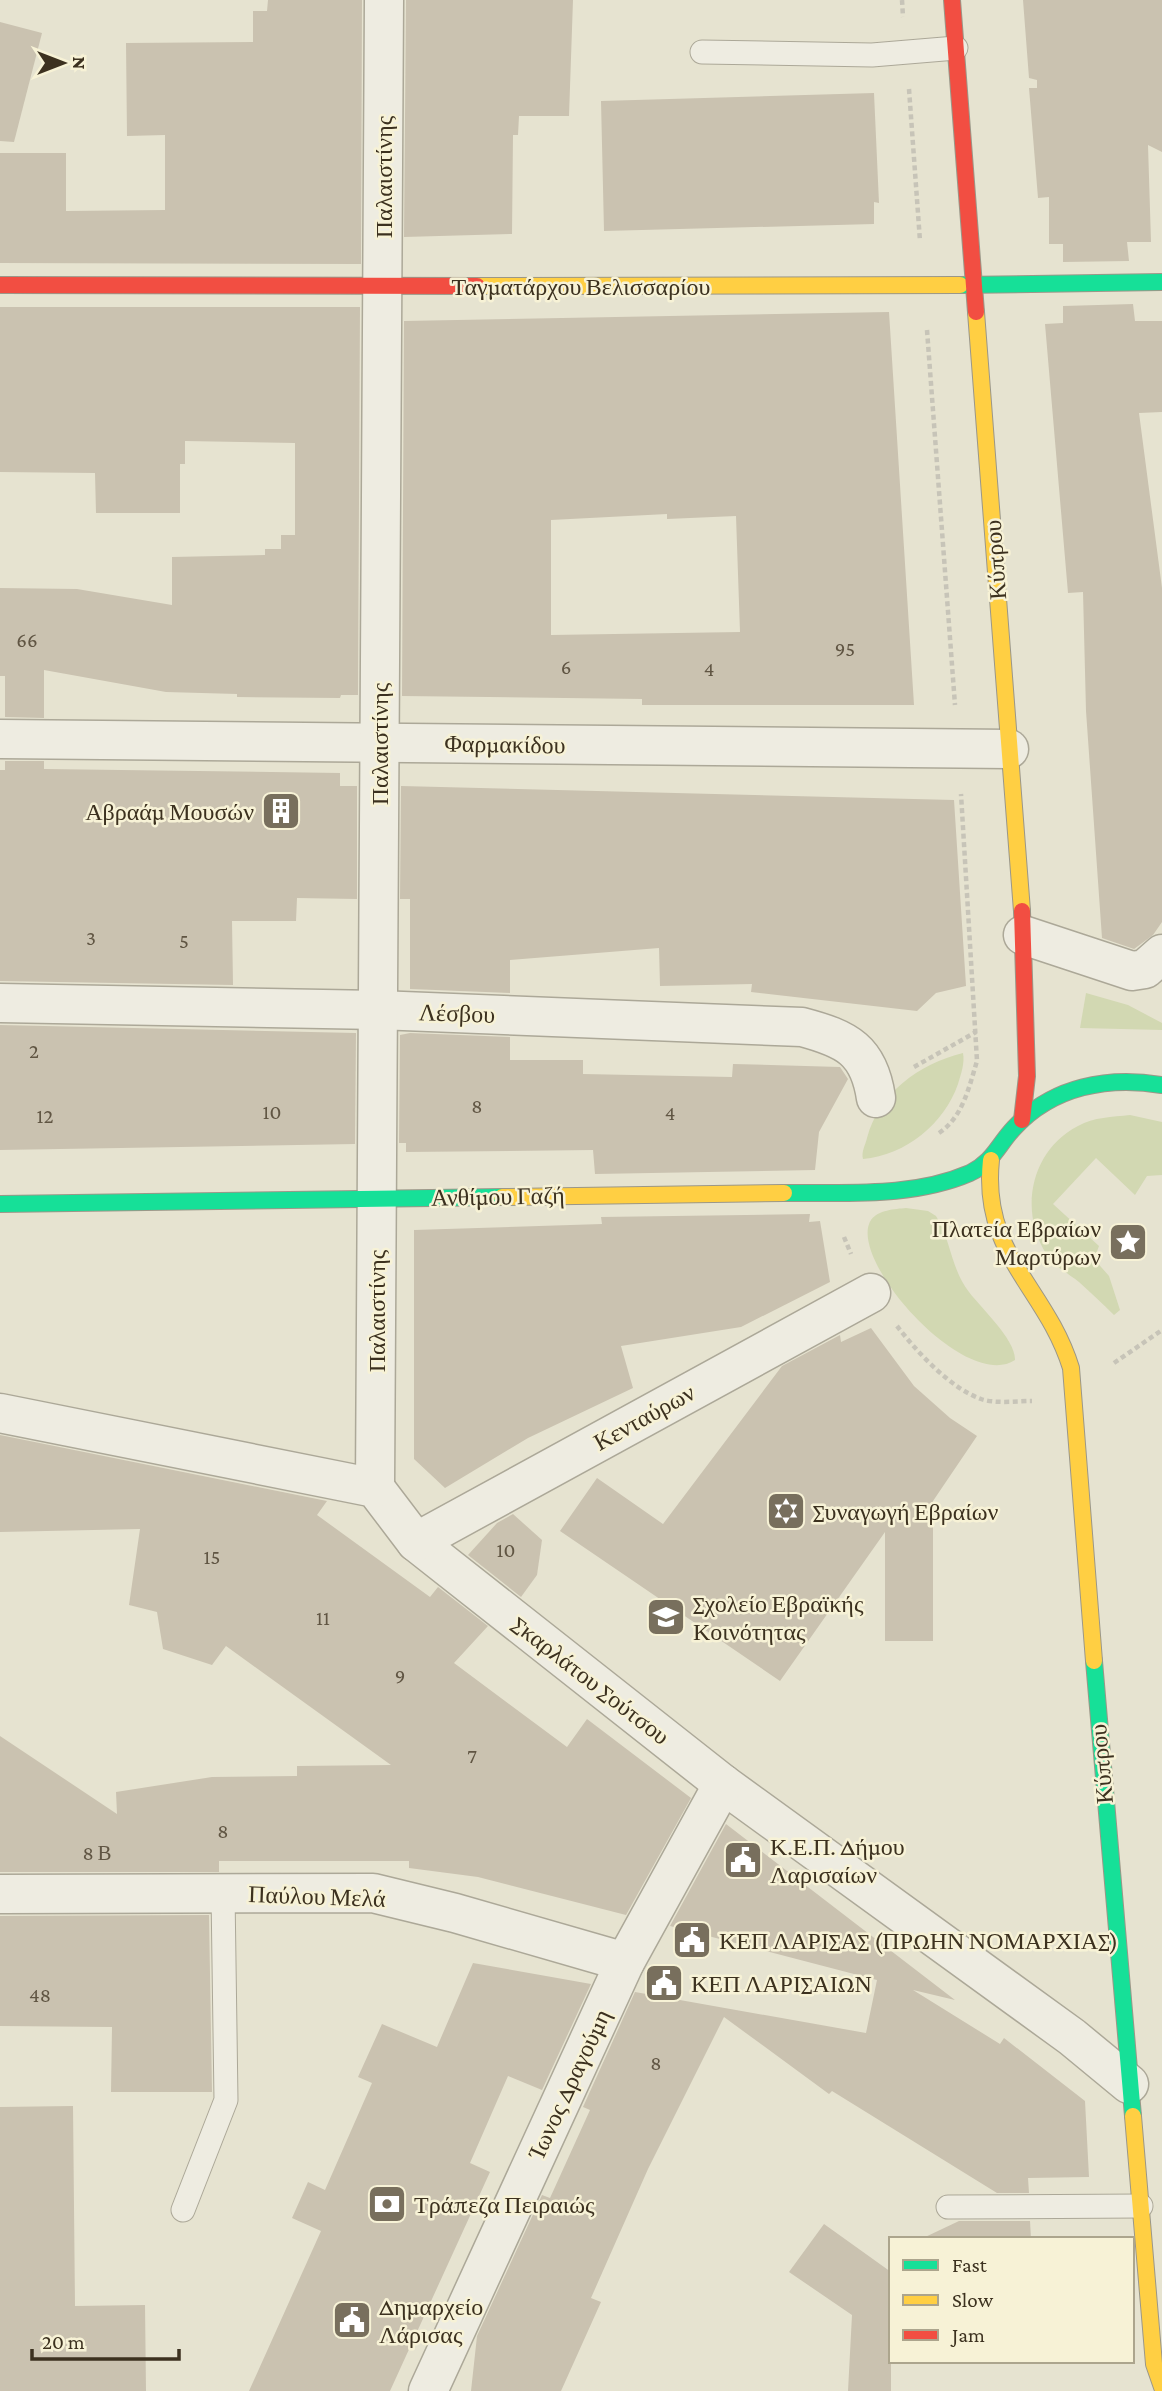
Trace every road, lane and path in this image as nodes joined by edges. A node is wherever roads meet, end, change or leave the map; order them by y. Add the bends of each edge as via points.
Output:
1 (384, 0) edge
2 (902, 0) edge
3 (952, 0) edge
4 (956, 48) junction
5 (702, 52) dead end
6 (906, 52) junction
7 (1162, 282) edge
8 (0, 285) edge
9 (382, 285) junction
10 (974, 285) junction
11 (924, 286) junction
12 (0, 738) edge
13 (379, 742) junction
14 (958, 748) junction
15 (1009, 749) junction
16 (1023, 934) junction
17 (1161, 967) edge
18 (0, 1003) edge
19 (378, 1010) junction
20 (1162, 1085) edge
21 (876, 1098) dead end
22 (1022, 1120) junction
23 (928, 1141) dead end
24 (991, 1160) junction
25 (835, 1192) junction
26 (377, 1198) junction
27 (0, 1204) edge
28 (872, 1293) junction
29 (1074, 1392) junction
30 (0, 1413) edge
31 (375, 1488) junction
32 (416, 1542) junction
33 (723, 1784) junction
34 (223, 1893) junction
35 (0, 1894) edge
36 (625, 1962) junction
37 (1129, 2084) junction
38 (1135, 2142) junction
39 (1153, 2158) dead end
40 (1141, 2206) junction
41 (948, 2207) dead end
42 (183, 2210) dead end
43 (1162, 2387) edge
44 (428, 2391) edge

1 - 9 street, Παλαιστίνης
2 - 6 path
3 - 4 main road, Κύπρου
4 - 6 lane
4 - 10 main road, Κύπρου
5 - 6 lane
6 - 11 path
7 - 10 main road, Ταγματάρχου Βελισσαρίου
8 - 9 main road, Ταγματάρχου Βελισσαρίου
9 - 11 main road, Ταγματάρχου Βελισσαρίου
9 - 13 street, Παλαιστίνης
10 - 11 main road, Ταγματάρχου Βελισσαρίου
10 - 15 main road, Κύπρου
11 - 14 path
12 - 13 street, Φαρμακίδου
13 - 14 street, Φαρμακίδου
13 - 19 street, Παλαιστίνης
14 - 15 street, Φαρμακίδου
14 - 23 path via 977,1061 967,1097 950,1125
15 - 16 main road, Κύπρου
16 - 17 street via 1132,971
16 - 22 main road, Κύπρου via 1028,1029
18 - 19 street, Λέσβου
19 - 21 street, Λέσβου via 803,1027 828,1034 855,1050 872,1072
19 - 26 street, Παλαιστίνης
20 - 22 main road via 1128,1079 1094,1082 1057,1095
22 - 24 main road
24 - 25 main road, Ανθίμου Γαζή via 925,1186
24 - 29 main road, Κύπρου via 987,1198 999,1242 1061,1341
25 - 26 main road, Ανθίμου Γαζή
25 - 28 path via 838,1222
26 - 27 main road, Ανθίμου Γαζή
26 - 31 street, Παλαιστίνης
28 - 29 path via 909,1342 953,1381 983,1400 1035,1401
28 - 32 street, Κενταύρων
29 - 37 main road, Κύπρου
30 - 31 street
31 - 32 street, Σκαρλάτου Σούτσου
32 - 33 street, Σκαρλάτου Σούτσου
33 - 36 street, Ίωνος Δραγούμη
33 - 37 street, Σκαρλάτου Σούτσου via 1072,2037
34 - 35 street, Παύλου Μελά
34 - 36 street, Παύλου Μελά via 373,1893
34 - 42 lane via 226,2100
36 - 44 street, Ίωνος Δραγούμη
37 - 38 main road, Κύπρου
38 - 39 main road
38 - 40 main road, Κύπρου
40 - 41 lane
40 - 43 main road, Κύπρου via 1154,2364

